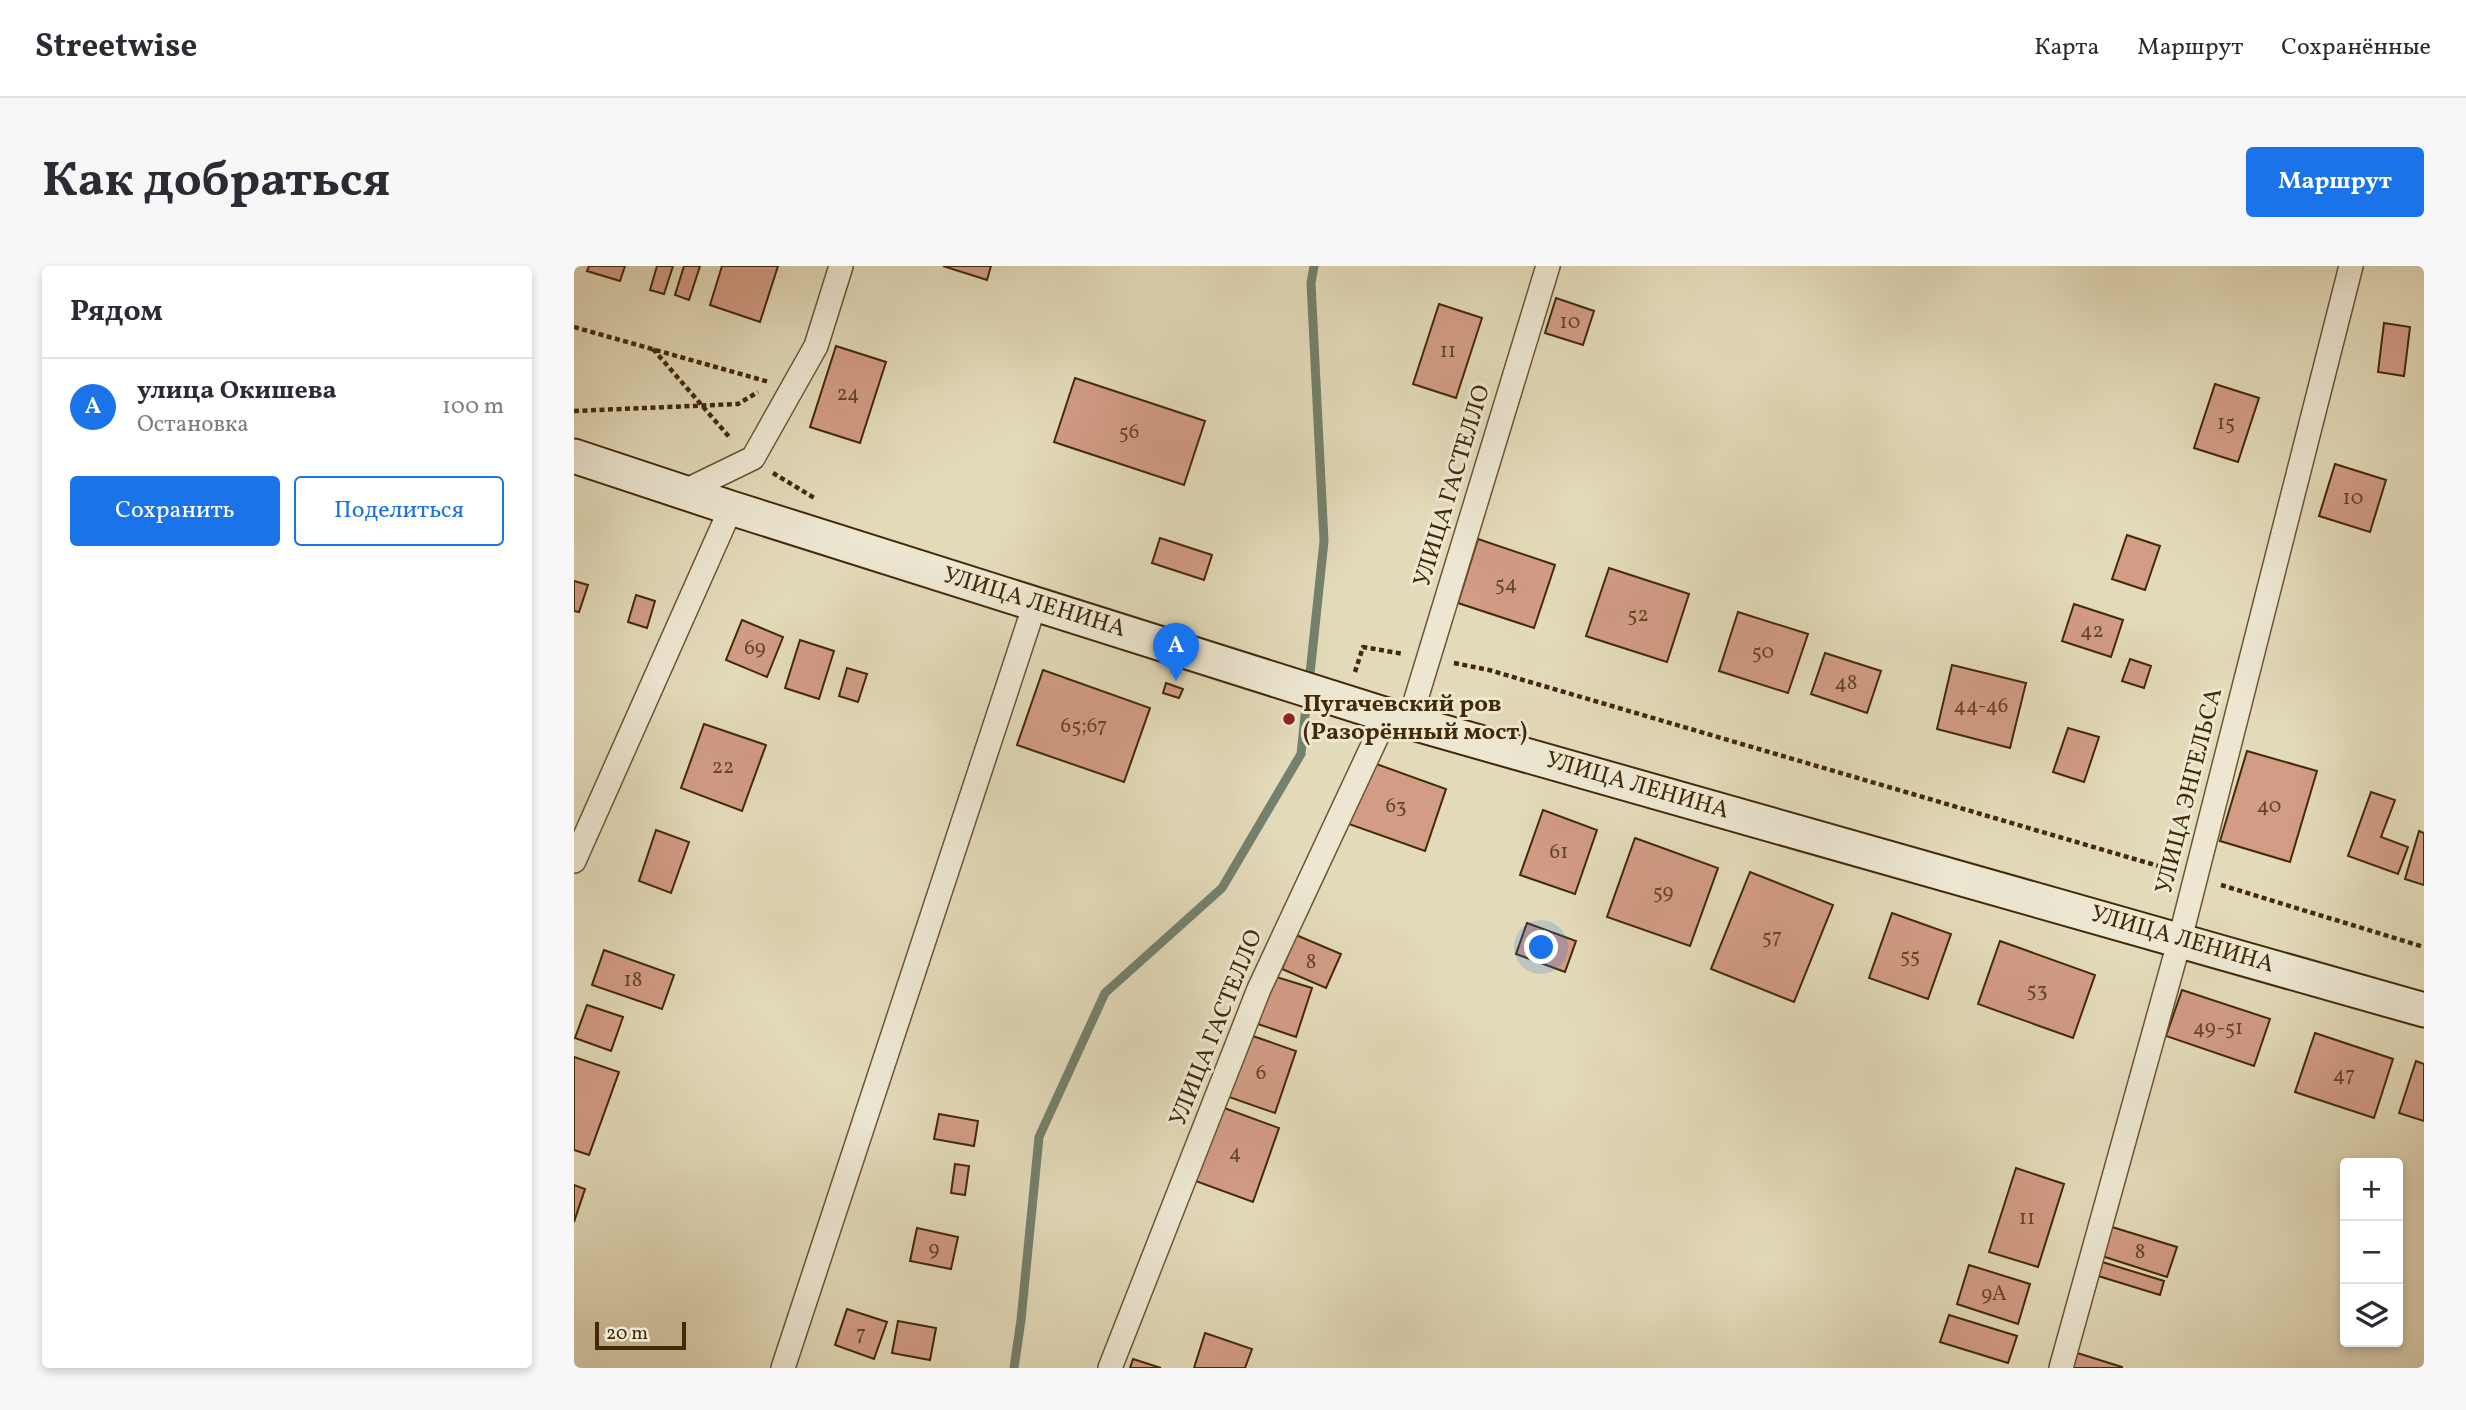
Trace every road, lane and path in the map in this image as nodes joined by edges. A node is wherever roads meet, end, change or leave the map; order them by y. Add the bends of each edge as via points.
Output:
1 (841, 266) edge
2 (1548, 266) edge
3 (2351, 266) edge
4 (574, 327) edge
5 (653, 349) junction
6 (704, 407) junction
7 (574, 411) edge
8 (574, 456) edge
9 (753, 458) junction
10 (683, 492) junction
11 (828, 503) dead end
12 (731, 508) junction
13 (1035, 604) junction
14 (1428, 659) junction
15 (1353, 678) dead end
16 (1398, 718) junction
17 (574, 861) edge
18 (2195, 877) junction
19 (2180, 939) junction
20 (2424, 947) edge
21 (2424, 1010) edge
22 (783, 1368) edge
23 (1110, 1368) edge
24 (2061, 1368) edge

1 - 9 street via 816,346
2 - 14 street, УЛИЦА ГАСТЕЛЛО
3 - 18 street, УЛИЦА ЭНГЕЛЬСА
4 - 5 path
5 - 6 path
5 - 6 path via 774,383 738,404
6 - 7 path
6 - 9 path via 737,447
8 - 10 main road, УЛИЦА ЛЕНИНА
9 - 10 street
9 - 11 path
10 - 12 main road, УЛИЦА ЛЕНИНА
12 - 13 main road, УЛИЦА ЛЕНИНА
12 - 17 street
13 - 16 main road, УЛИЦА ЛЕНИНА
13 - 22 street
14 - 15 path via 1363,647
14 - 16 street, УЛИЦА ГАСТЕЛЛО
14 - 18 path via 1489,670
16 - 19 main road, УЛИЦА ЛЕНИНА
16 - 23 street, УЛИЦА ГАСТЕЛЛО via 1259,989
18 - 19 street, УЛИЦА ЭНГЕЛЬСА
18 - 20 path
19 - 21 main road, УЛИЦА ЛЕНИНА
19 - 24 street, УЛИЦА ЭНГЕЛЬСА

